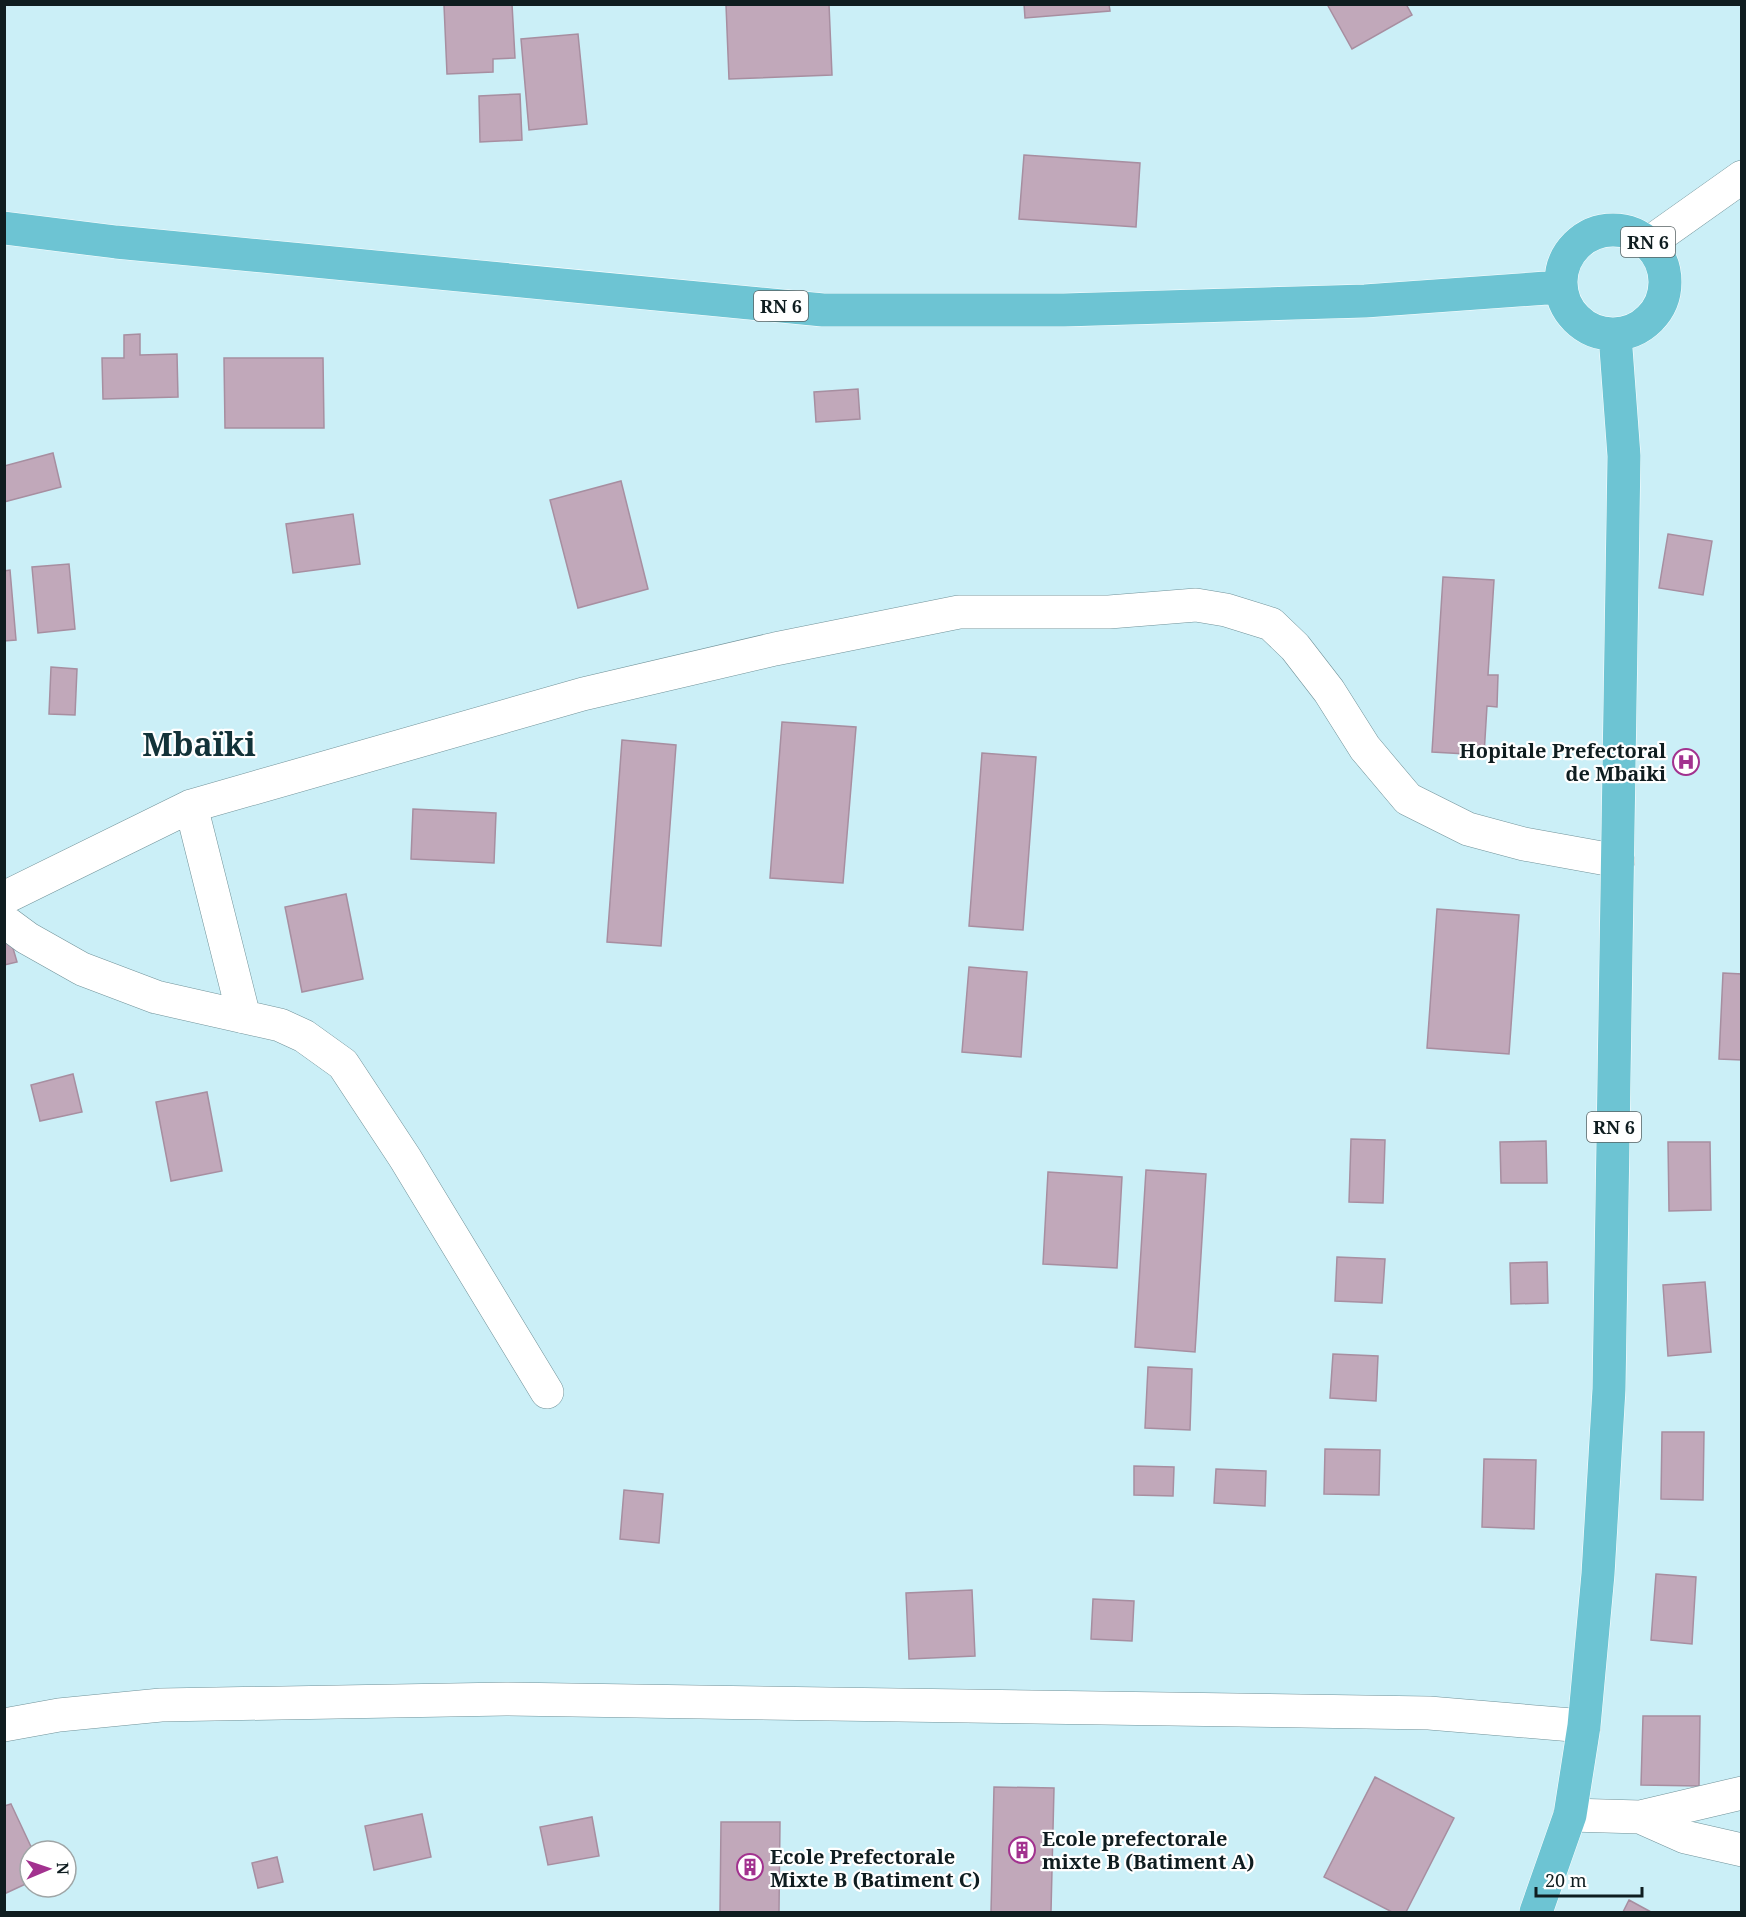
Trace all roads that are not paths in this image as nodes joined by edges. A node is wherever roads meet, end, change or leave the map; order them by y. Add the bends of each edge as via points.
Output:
1 (1742, 177) edge
2 (4, 228) edge
3 (1649, 243) junction
4 (1561, 287) junction
5 (1615, 335) junction
6 (191, 806) junction
7 (1618, 861) junction
8 (4, 898) edge
9 (4, 921) edge
10 (244, 1017) junction
11 (547, 1392) dead end
12 (4, 1725) edge
13 (1584, 1726) junction
14 (1742, 1793) edge
15 (1570, 1815) junction
16 (1640, 1817) junction
17 (1742, 1850) edge
18 (1536, 1912) edge

1 - 3 street
2 - 4 main road, RN 6 via 163,247 824,310 1064,310 1354,302
3 - 4 main road, RN 6 via 1634,233 1616,229 1590,236 1569,252 1562,269
3 - 5 main road, RN 6 via 1660,257 1665,274 1665,292 1659,309 1633,331
4 - 5 main road via 1565,303 1585,327
5 - 7 main road, RN 6 via 1624,456
6 - 7 street via 583,694 891,624 959,612 1109,612 1196,605 1271,624 1316,673 1365,748 1408,799 1467,829
6 - 8 street
6 - 10 street
7 - 13 main road, RN 6 via 1609,1389
9 - 10 street via 82,969 156,998
10 - 11 street via 288,1029 343,1064 405,1158
12 - 13 street via 161,1705 506,1699 1429,1713
13 - 15 main road, RN 6
14 - 16 street
15 - 16 street
15 - 18 main road, RN 6
16 - 17 street via 1685,1837

